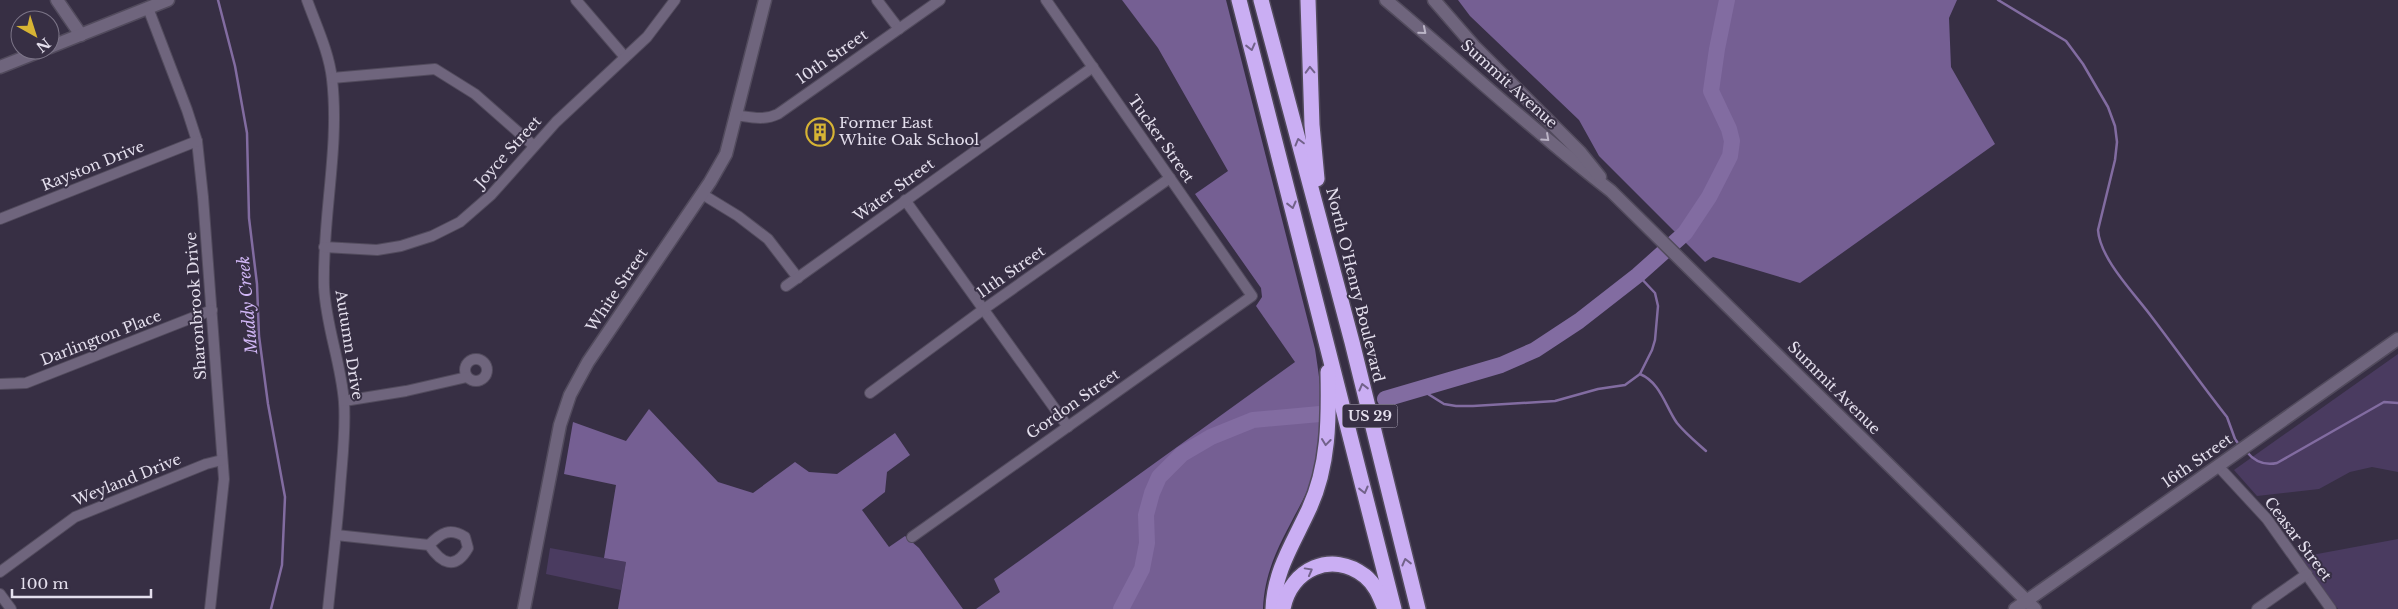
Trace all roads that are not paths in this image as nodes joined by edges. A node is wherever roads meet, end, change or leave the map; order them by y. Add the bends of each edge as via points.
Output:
1 (57, 0) edge
2 (168, 0) edge
3 (307, 0) edge
4 (576, 0) edge
5 (675, 0) edge
6 (765, 0) edge
7 (877, 0) edge
8 (940, 0) edge
9 (1046, 0) edge
10 (1239, 0) edge
11 (1261, 0) edge
12 (1308, 0) edge
13 (1386, 0) edge
14 (1434, 0) edge
15 (148, 8) junction
16 (899, 29) junction
17 (81, 35) junction
18 (60, 43) edge
19 (624, 56) junction
20 (18, 60) edge
21 (0, 67) edge
22 (1093, 67) junction
23 (332, 78) junction
24 (735, 114) junction
25 (197, 141) junction
26 (534, 146) junction
27 (1170, 178) junction
28 (1611, 191) junction
29 (702, 194) junction
30 (905, 200) junction
31 (0, 219) edge
32 (1321, 223) junction
33 (324, 247) junction
34 (798, 278) junction
35 (786, 286) dead end
36 (1252, 296) joint
37 (984, 309) junction
38 (212, 310) junction
39 (2398, 339) edge
40 (1326, 341) junction
41 (466, 377) dead end
42 (0, 384) edge
43 (870, 393) dead end
44 (344, 402) junction
45 (1068, 427) junction
46 (222, 460) junction
47 (2218, 466) junction
48 (336, 535) junction
49 (912, 537) dead end
50 (430, 545) dead end
51 (0, 572) edge
52 (2307, 574) junction
53 (0, 594) edge
54 (2031, 605) edge
55 (11, 609) edge
56 (210, 609) edge
57 (328, 609) edge
58 (524, 609) edge
59 (1273, 609) edge
60 (1282, 609) edge
61 (1385, 609) edge
62 (1394, 609) edge
63 (1418, 609) edge
64 (2015, 609) edge
65 (2257, 609) edge
66 (2331, 609) edge

1 - 17 street
2 - 15 street
3 - 23 street, Autumn Drive
4 - 19 street
5 - 19 street, Joyce Street via 647,37
6 - 24 street, White Street
7 - 16 street
8 - 16 street, 10th Street
9 - 22 street, Tucker Street
10 -> 40 highway, US 29
32 -> 11 highway, North O'Henry Boulevard / US 29
32 -> 12 highway via 1312,125
13 -> 28 street, Summit Avenue
14 - 28 street, Summit Avenue via 1474,46 1580,152
15 - 17 street
15 - 25 street, Sharonbrook Drive
16 - 24 street, 10th Street via 769,118
17 - 18 street
19 - 26 street, Joyce Street
20 - 21 street
22 - 27 street, Tucker Street
22 - 30 street, Water Street
23 - 26 street via 435,69 475,94
23 - 33 street, Autumn Drive via 334,118
24 - 29 street, White Street via 726,154
25 - 31 street, Rayston Drive
25 - 38 street, Sharonbrook Drive
26 - 33 street, Joyce Street via 491,196 460,222 432,236 377,250
27 - 36 street, Tucker Street
27 - 37 street, 11th Street
28 - 54 street, Summit Avenue
29 - 34 street via 768,239
29 - 58 street, White Street via 588,362 570,395 560,425
30 - 34 street, Water Street
30 - 37 street
63 -> 32 highway, North O'Henry Boulevard / US 29
33 - 44 street, Autumn Drive via 327,321 340,369
34 - 35 street, Water Street
36 - 45 street, Gordon Street
37 - 43 street, 11th Street
37 - 45 street
38 - 42 street, Darlington Place via 26,383
38 - 46 street, Sharonbrook Drive
39 - 47 street, 16th Street
40 -> 59 highway via 1329,416 1323,471 1310,508 1280,566
40 -> 62 highway, US 29
41 - 44 street
44 - 48 street, Autumn Drive
45 - 49 street, Gordon Street
46 - 51 street, Weyland Drive via 75,517
46 - 56 street, Sharonbrook Drive via 224,480
47 - 52 street, Ceasar Street via 2267,519
47 - 54 street, 16th Street
48 - 50 street
48 - 57 street, Autumn Drive
52 - 65 street
52 - 66 street, Ceasar Street
53 - 55 street
54 - 64 street, 16th Street
60 -> 61 highway via 1285,595 1296,579 1333,563 1350,567 1366,577 1378,591

